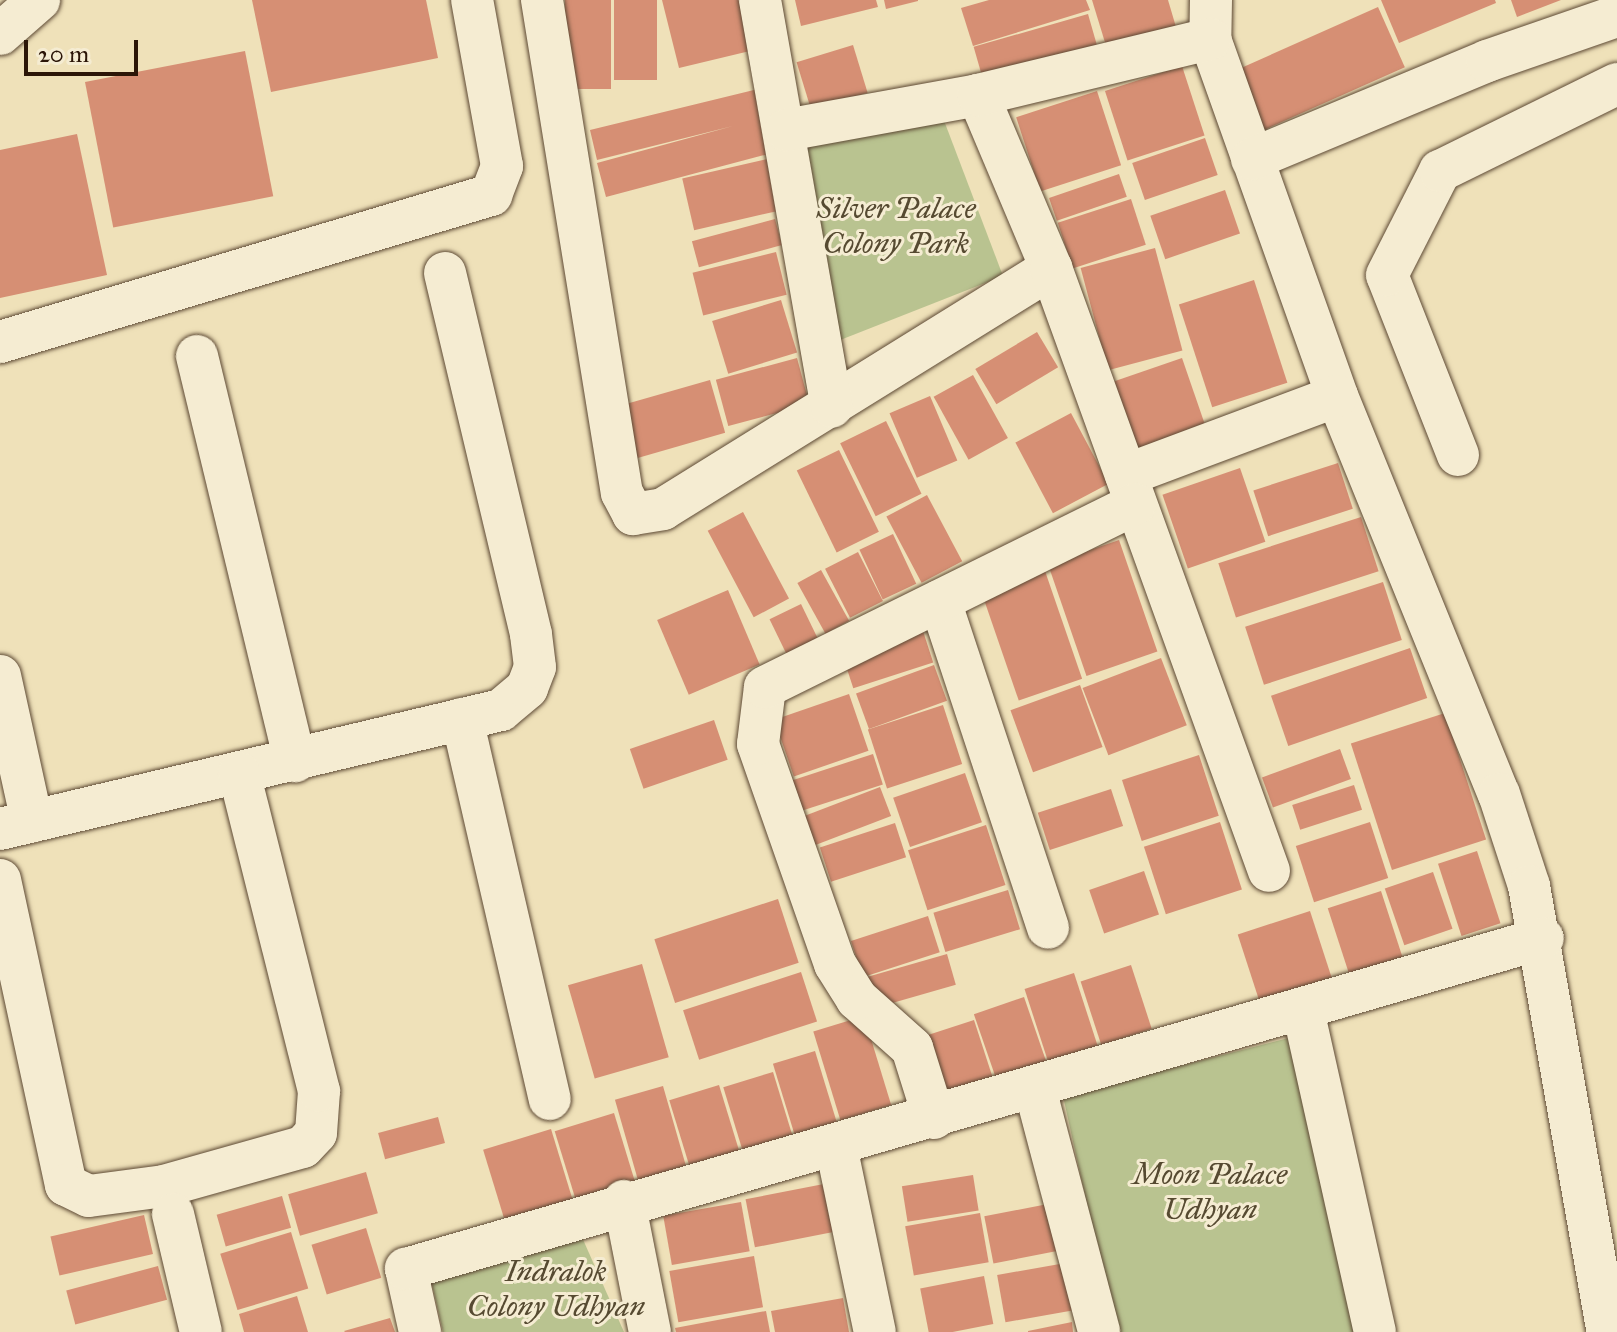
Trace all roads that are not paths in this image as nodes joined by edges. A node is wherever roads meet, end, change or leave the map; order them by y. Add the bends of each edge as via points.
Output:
1 (39, 0) edge
2 (472, 0) edge
3 (542, 0) edge
4 (760, 0) edge
5 (1617, 16) edge
6 (1210, 20) edge
7 (0, 34) edge
8 (1617, 84) edge
9 (978, 95) junction
10 (786, 130) junction
11 (1252, 159) junction
12 (1051, 268) junction
13 (445, 273) dead end
14 (0, 342) edge
15 (197, 356) dead end
16 (1337, 396) junction
17 (832, 407) junction
18 (1458, 455) dead end
19 (1130, 489) junction
20 (940, 601) junction
21 (0, 676) edge
22 (462, 719) junction
23 (295, 761) junction
24 (239, 773) junction
25 (16, 826) edge
26 (1269, 871) dead end
27 (0, 880) edge
28 (1048, 928) dead end
29 (1543, 938) junction
30 (1303, 1010) junction
31 (1035, 1089) junction
32 (550, 1099) dead end
33 (934, 1118) junction
34 (836, 1146) junction
35 (624, 1201) junction
36 (173, 1214) dead end
37 (201, 1332) edge
38 (420, 1332) edge
39 (650, 1332) edge
40 (875, 1332) edge
41 (1099, 1332) edge
42 (1375, 1332) edge
43 (1608, 1332) edge

1 - 7 street
2 - 14 street via 502,166 491,195
3 - 17 street via 627,510 639,516 663,509
4 - 10 street
5 - 11 street via 1487,61
6 - 9 street
6 - 11 street
8 - 18 street via 1440,171 1387,275
9 - 10 street
9 - 12 street
10 - 17 street
11 - 16 street
12 - 17 street
12 - 19 street
13 - 22 street via 535,667 527,688 501,710
15 - 23 street
16 - 19 street
16 - 29 street via 1499,794
19 - 20 street
19 - 26 street
20 - 28 street
20 - 33 street via 765,687 758,744 835,964 857,999 912,1048
21 - 25 street
22 - 23 street
22 - 32 street
23 - 24 street
24 - 25 street
24 - 27 street via 319,1091 316,1133 303,1147 164,1186 89,1196 66,1185
29 - 30 street
29 - 43 street
30 - 31 street
30 - 42 street
31 - 33 street
31 - 41 street
33 - 34 street
34 - 35 street
34 - 40 street
35 - 38 street via 406,1269
35 - 39 street
36 - 37 street

